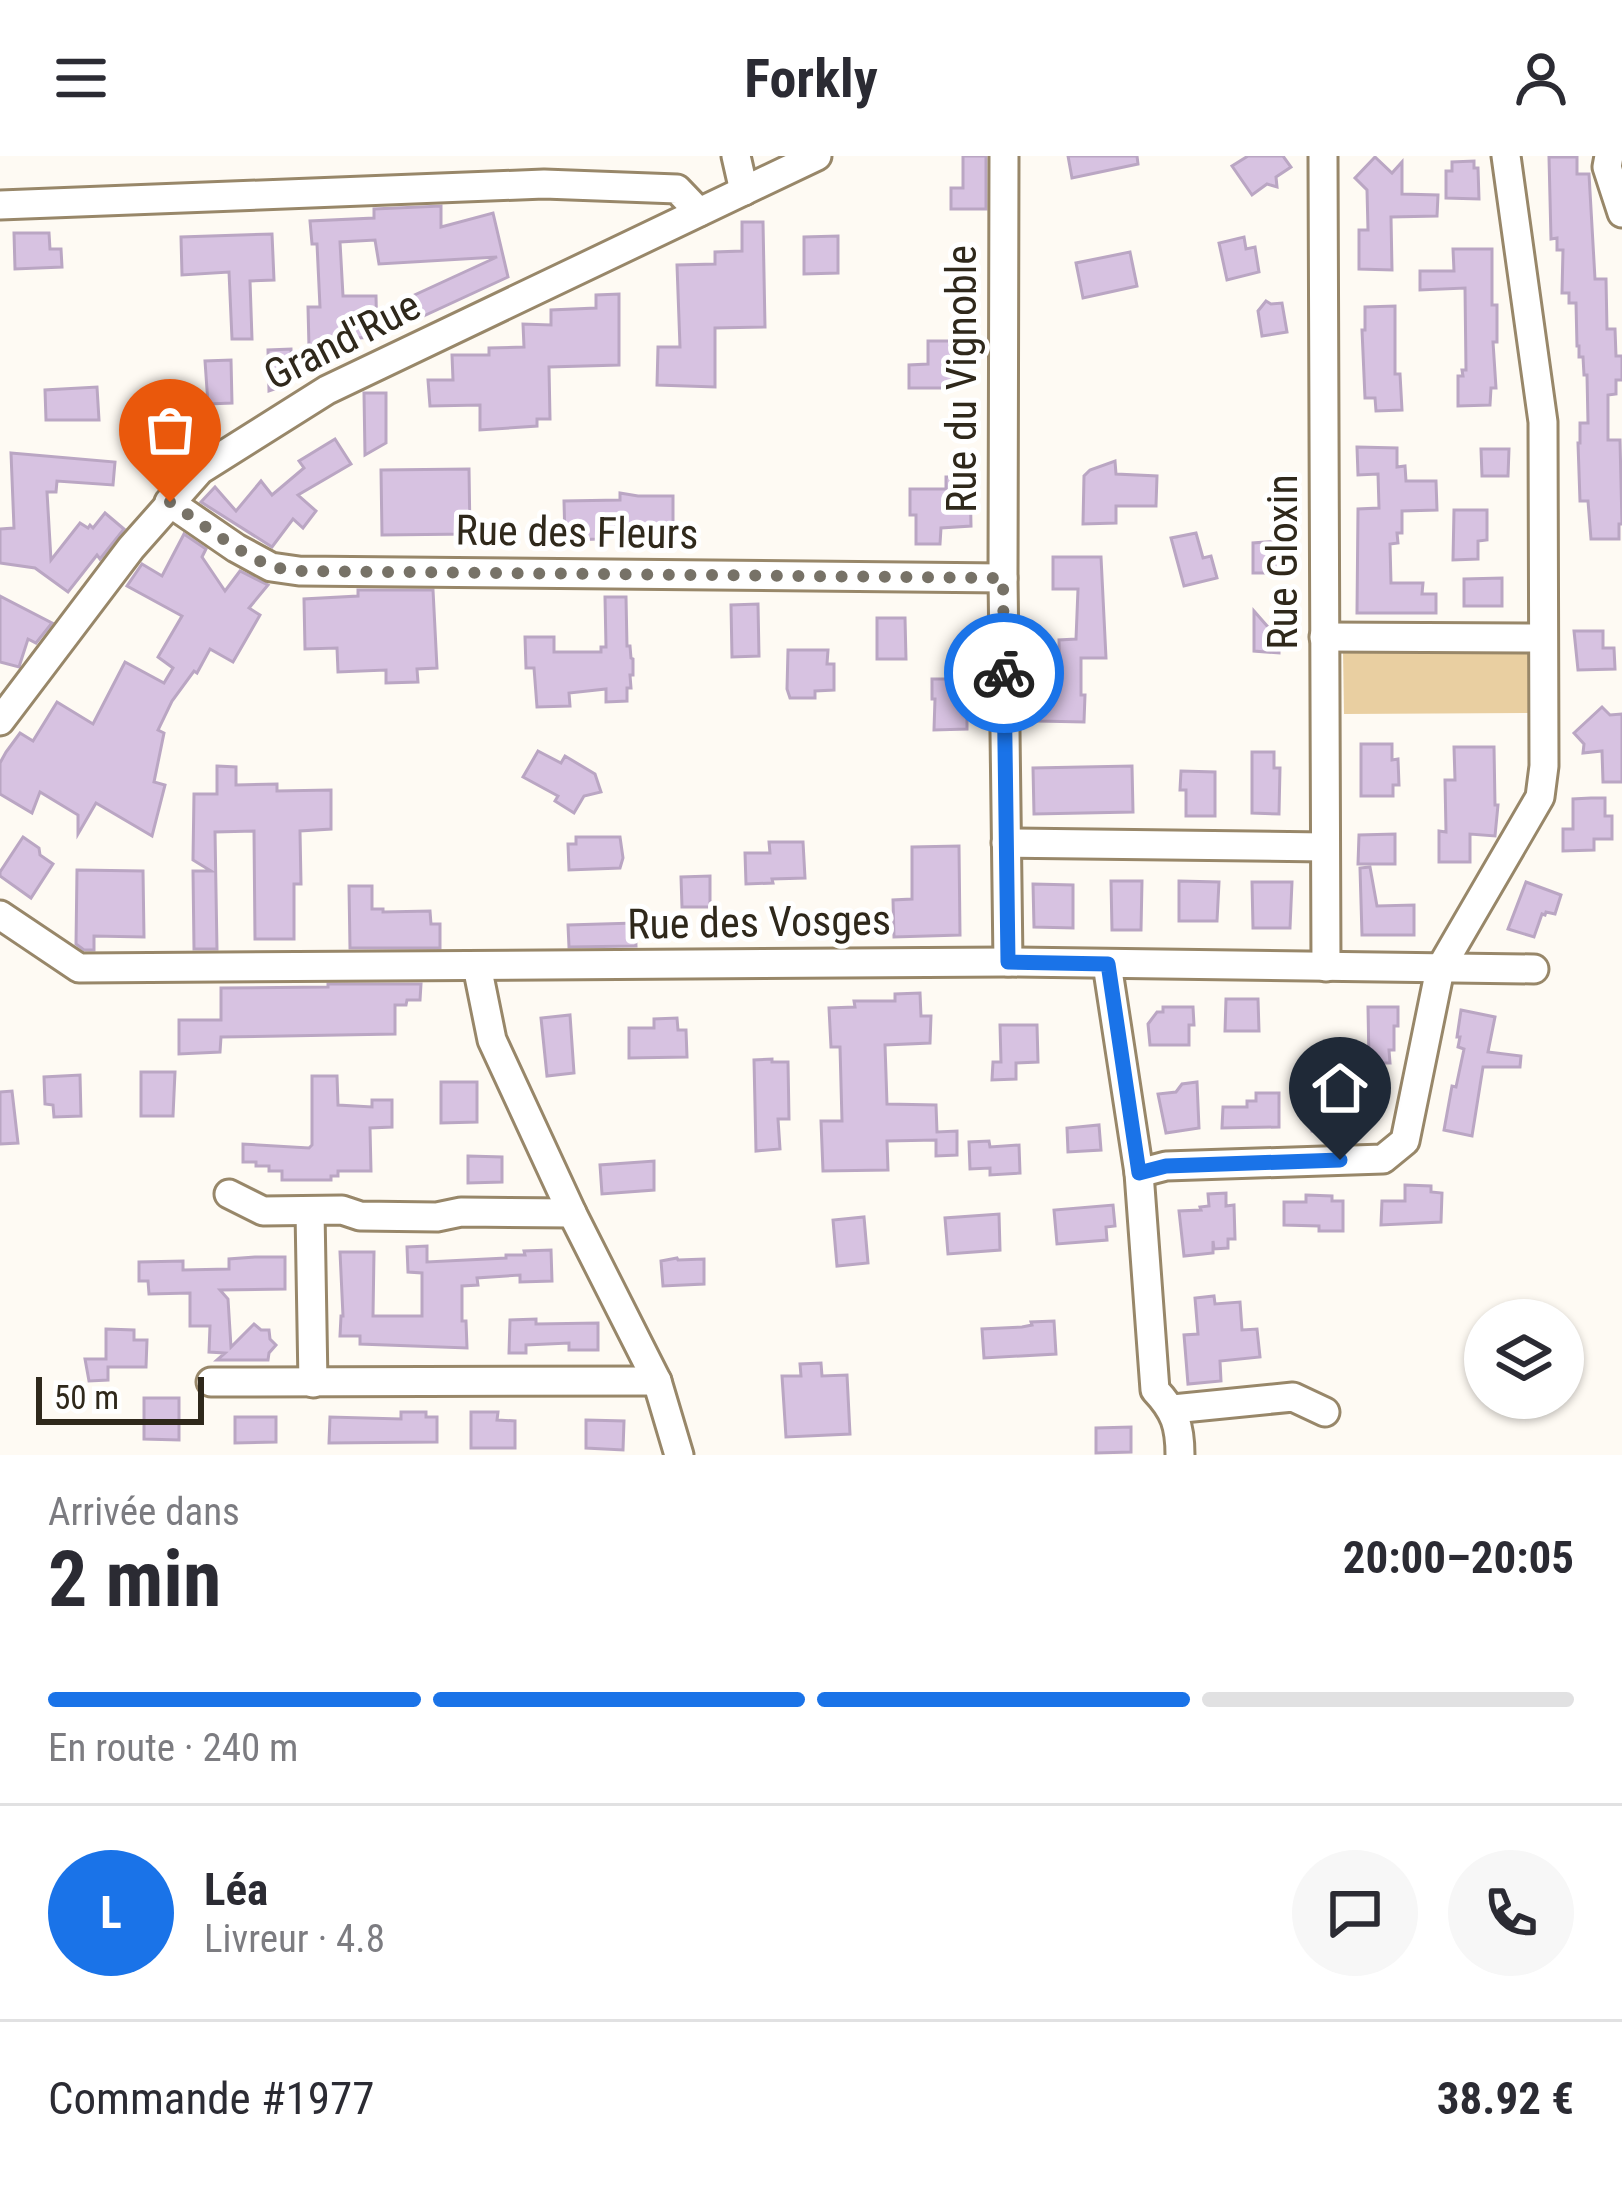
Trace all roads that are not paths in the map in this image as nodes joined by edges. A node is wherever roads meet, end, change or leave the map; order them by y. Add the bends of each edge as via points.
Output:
1 (736, 156) edge
2 (817, 156) edge
3 (1004, 156) edge
4 (1323, 156) edge
5 (1506, 156) edge
6 (1609, 156) edge
7 (744, 191) junction
8 (0, 205) edge
9 (699, 212) junction
10 (1622, 213) edge
11 (170, 502) junction
12 (1003, 578) junction
13 (1324, 637) junction
14 (1543, 638) junction
15 (0, 721) edge
16 (1006, 843) junction
17 (1324, 847) junction
18 (0, 915) edge
19 (1008, 962) junction
20 (1108, 964) junction
21 (477, 966) junction
22 (1326, 968) junction
23 (1440, 969) junction
24 (1534, 969) dead end
25 (1139, 1173) junction
26 (229, 1194) dead end
27 (310, 1211) junction
28 (572, 1213) junction
29 (657, 1381) junction
30 (211, 1382) dead end
31 (313, 1383) junction
32 (1173, 1409) junction
33 (1325, 1412) dead end
34 (679, 1455) edge
35 (1180, 1455) edge

1 - 7 street
2 - 7 street, Grand'Rue
3 - 12 street, Rue du Vignoble
4 - 13 street, Rue Gloxin
5 - 14 street via 1543,422
6 - 10 street
7 - 9 street, Grand'Rue
8 - 9 street via 544,184 677,189
9 - 11 street, Grand'Rue via 327,390 200,470
11 - 12 street, Rue des Fleurs via 271,567 299,571
11 - 15 street, Grand'Rue
12 - 16 street, Rue du Vignoble
13 - 14 street
13 - 17 street, Rue Gloxin
14 - 23 street via 1540,797
16 - 17 street
16 - 19 street, Rue du Vignoble
17 - 22 street, Rue Gloxin
18 - 21 street, Rue des Vosges via 79,968
19 - 20 street, Rue des Vosges
19 - 21 street, Rue des Vosges
20 - 22 street, Rue des Vosges
20 - 25 street
21 - 28 street via 492,1040
22 - 23 street, Rue des Vosges
23 - 24 street, Rue des Vosges
23 - 25 street via 1405,1141 1383,1159
25 - 32 street via 1155,1390
26 - 27 street via 263,1210
27 - 28 street
27 - 31 street
28 - 29 street
29 - 31 street
29 - 34 street
30 - 31 street
32 - 33 street via 1293,1397
32 - 35 street

